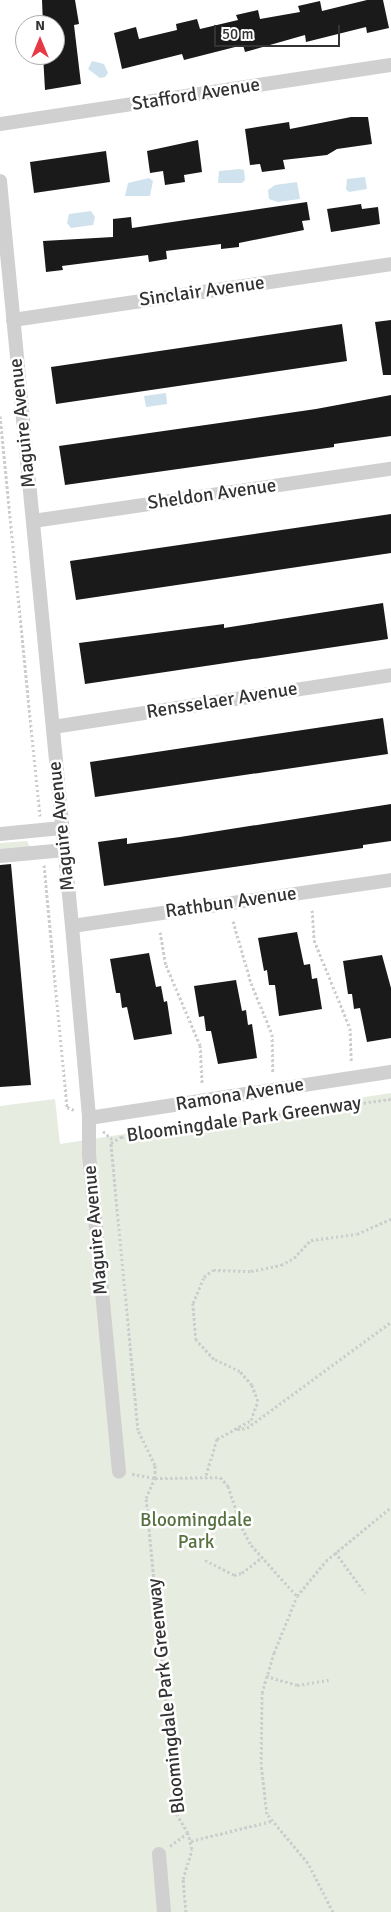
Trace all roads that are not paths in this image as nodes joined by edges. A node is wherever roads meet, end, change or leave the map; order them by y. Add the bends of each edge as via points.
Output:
1 (391, 65) edge
2 (0, 124) edge
3 (0, 181) edge
4 (1, 210) edge
5 (3, 235) edge
6 (391, 264) edge
7 (13, 320) junction
8 (391, 470) edge
9 (33, 521) junction
10 (391, 675) edge
11 (52, 726) junction
12 (62, 828) junction
13 (0, 834) edge
14 (65, 850) junction
15 (0, 856) edge
16 (391, 880) edge
17 (72, 926) junction
18 (391, 1072) edge
19 (90, 1118) junction
20 (120, 1472) road end
21 (159, 1854) road end
22 (164, 1912) edge

1 - 2 street, Stafford Avenue
3 - 4 street, Maguire Avenue
4 - 5 street, Maguire Avenue
5 - 7 street, Maguire Avenue
6 - 7 street, Sinclair Avenue
7 - 9 street, Maguire Avenue
8 - 9 street, Sheldon Avenue
9 - 11 street, Maguire Avenue
10 - 11 street, Rensselaer Avenue
11 - 12 street, Maguire Avenue
12 - 13 street
12 - 14 street, Maguire Avenue
14 - 15 street
14 - 17 street, Maguire Avenue
16 - 17 street, Rathbun Avenue
17 - 19 street, Maguire Avenue
18 - 19 street, Ramona Avenue
19 - 20 street, Maguire Avenue via 89,1154
21 - 22 street

